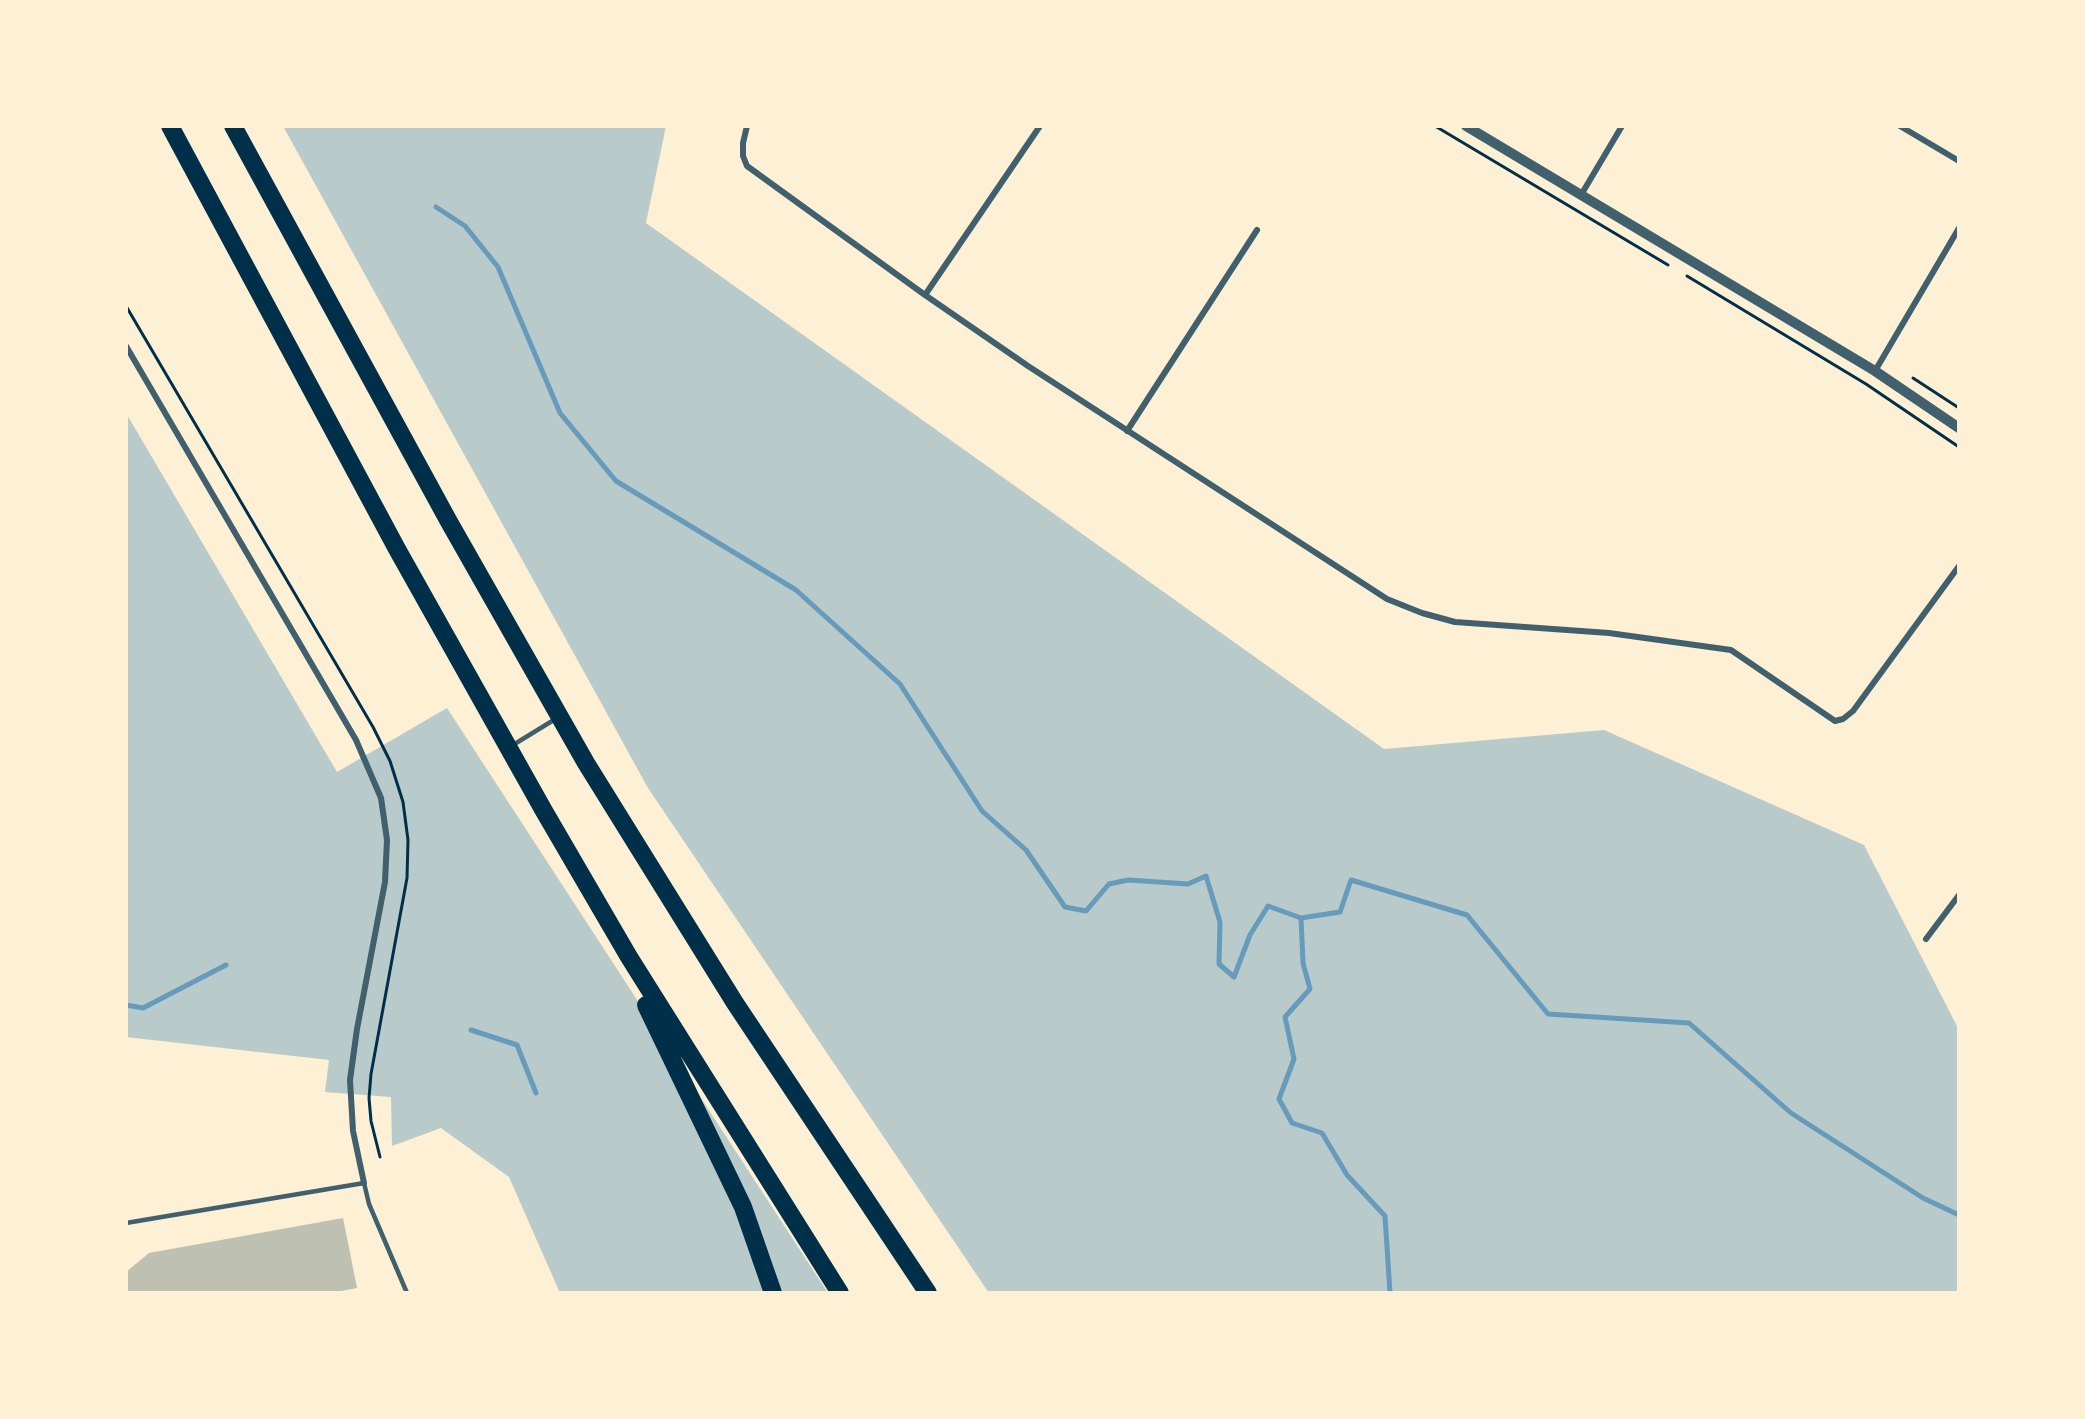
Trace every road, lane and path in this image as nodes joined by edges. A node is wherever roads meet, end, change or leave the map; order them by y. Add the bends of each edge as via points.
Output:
1 (170, 126) edge
2 (233, 126) edge
3 (747, 126) edge
4 (1040, 126) edge
5 (1435, 126) edge
6 (1466, 126) edge
7 (1622, 126) edge
8 (1900, 126) edge
9 (1959, 161) edge
10 (1581, 195) junction
11 (1959, 228) edge
12 (1257, 230) dead end
13 (1669, 265) dead end
14 (1678, 271) dead end
15 (925, 295) junction
16 (126, 306) edge
17 (126, 346) edge
18 (1875, 371) junction
19 (1959, 428) edge
20 (1127, 430) junction
21 (1959, 447) edge
22 (1959, 566) edge
23 (559, 716) junction
24 (508, 748) junction
25 (591, 893) junction
26 (1959, 896) edge
27 (1926, 939) dead end
28 (380, 1157) dead end
29 (364, 1183) junction
30 (126, 1223) edge
31 (407, 1293) edge
32 (773, 1293) edge
33 (840, 1293) edge
34 (928, 1293) edge

1 - 24 highway
2 - 23 highway
3 - 15 street via 742,156 747,166
4 - 15 street
5 - 13 path
6 - 10 street
7 - 10 street
8 - 9 street
10 - 18 street
11 - 18 street
12 - 20 street
14 - 21 path via 1866,384
15 - 20 street
16 - 28 path via 373,727 390,761 403,802 407,878 369,1098
17 - 29 street via 356,740 379,791 386,826 386,868 350,1080 352,1131
18 - 19 street
20 - 22 street via 1387,599 1455,622 1609,633 1731,650 1835,721 1853,711
23 - 24 lane
23 - 34 highway via 684,924
24 - 25 highway
25 - 32 highway via 743,1207
25 - 33 highway
26 - 27 street
29 - 30 lane
29 - 31 lane

